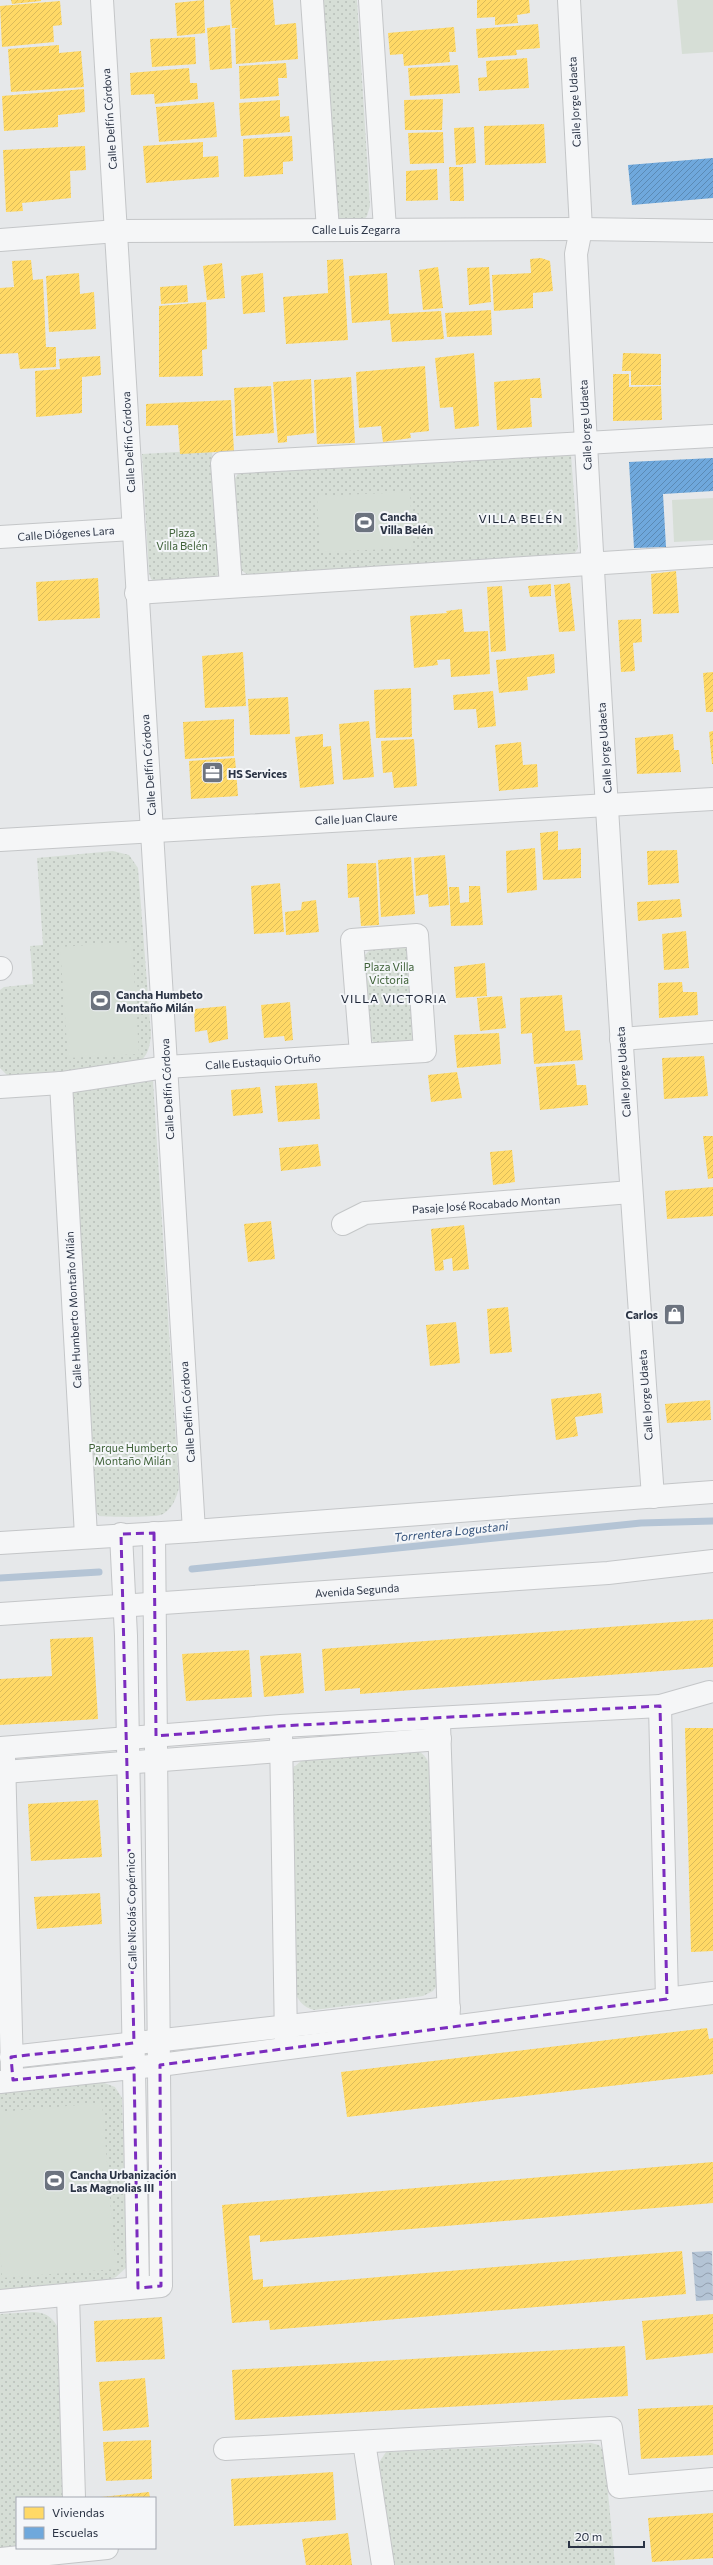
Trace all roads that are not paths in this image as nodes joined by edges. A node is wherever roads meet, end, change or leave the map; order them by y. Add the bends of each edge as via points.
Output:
1 (102, 0) edge
2 (312, 0) edge
3 (370, 0) edge
4 (569, 0) edge
5 (385, 229) junction
6 (581, 229) junction
7 (328, 230) junction
8 (117, 231) junction
9 (713, 231) edge
10 (0, 240) edge
11 (713, 436) edge
12 (586, 442) junction
13 (132, 529) junction
14 (0, 538) edge
15 (713, 556) edge
16 (592, 564) junction
17 (231, 586) junction
18 (136, 593) junction
19 (713, 799) edge
20 (607, 804) junction
21 (152, 830) junction
22 (0, 840) edge
23 (713, 1032) edge
24 (621, 1039) junction
25 (361, 1054) junction
26 (166, 1067) junction
27 (61, 1083) junction
28 (0, 1087) edge
29 (631, 1192) junction
30 (344, 1224) dead end
31 (713, 1492) edge
32 (653, 1497) junction
33 (194, 1531) junction
34 (154, 1533) junction
35 (121, 1534) junction
36 (86, 1536) junction
37 (0, 1543) edge
38 (713, 1561) edge
39 (156, 1603) junction
40 (125, 1604) junction
41 (0, 1614) edge
42 (709, 1692) dead end
43 (660, 1706) junction
44 (281, 1726) junction
45 (439, 1728) junction
46 (156, 1736) junction
47 (128, 1738) junction
48 (2, 1748) edge
49 (281, 1749) junction
50 (156, 1760) junction
51 (128, 1762) junction
52 (4, 1772) junction
53 (713, 1993) edge
54 (667, 1999) junction
55 (449, 2018) junction
56 (286, 2026) junction
57 (159, 2041) junction
58 (134, 2043) junction
59 (286, 2049) junction
60 (11, 2057) junction
61 (160, 2065) junction
62 (134, 2068) junction
63 (6, 2081) edge
64 (138, 2288) junction
65 (68, 2295) junction
66 (0, 2301) edge
67 (364, 2442) junction
68 (225, 2449) dead end
69 (713, 2479) edge
70 (74, 2497) edge
71 (91, 2549) edge
72 (75, 2550) edge
73 (0, 2559) edge
74 (383, 2565) edge

1 - 8 street, Calle Delfín Córdova
2 - 7 street
3 - 5 street
4 - 6 street, Calle Jorge Udaeta
5 - 6 street, Calle Luis Zegarra
5 - 7 street, Calle Luis Zegarra
6 - 9 street, Calle Luis Zegarra
6 - 12 street, Calle Jorge Udaeta via 576,254
7 - 8 street, Calle Luis Zegarra
8 - 10 street, Calle Luis Zegarra
8 - 13 street, Calle Delfín Córdova
11 - 12 street
12 - 16 street, Calle Jorge Udaeta
12 - 17 street via 222,462
13 - 14 street, Calle Diógenes Lara
13 - 18 street, Calle Delfín Córdova
15 - 16 street
16 - 17 street
16 - 20 street, Calle Jorge Udaeta
17 - 18 street
18 - 21 street, Calle Delfín Córdova
19 - 20 street, Calle Juan Claure
20 - 21 street, Calle Juan Claure
20 - 24 street, Calle Jorge Udaeta
21 - 22 street, Calle Juan Claure
21 - 26 street, Calle Delfín Córdova
23 - 24 street
24 - 29 street, Calle Jorge Udaeta
25 - 25 street, Calle Eustaquio Ortuño via 425,1051 417,935 352,940
25 - 26 street, Calle Eustaquio Ortuño
26 - 27 street, Calle Eustaquio Ortuño
26 - 33 street, Calle Delfín Córdova
27 - 28 street, Calle Eustaquio Ortuño
27 - 36 street, Calle Humberto Montaño Milán
29 - 30 street, Pasaje José Rocabado Montan via 365,1213
29 - 32 street, Calle Jorge Udaeta
31 - 32 street
32 - 33 street
33 - 34 street
34 - 35 street
34 - 39 street
35 - 36 street
35 - 40 street, Calle Nicolás Copérnico
36 - 37 street
38 - 39 street, Avenida Segunda via 608,1573
39 - 40 street, Avenida Segunda
39 - 46 street
40 - 41 street, Avenida Segunda
40 - 47 street, Calle Nicolás Copérnico
42 - 43 street
43 - 45 street
43 - 54 street
44 - 45 street
44 - 46 street
44 - 49 street
45 - 49 street
45 - 55 street
46 - 47 street
46 - 50 street
47 - 48 street
47 - 51 street, Calle Nicolás Copérnico
48 - 52 street
49 - 50 street
49 - 56 street
50 - 51 street
50 - 57 street
51 - 52 street
51 - 58 street, Calle Nicolás Copérnico
52 - 60 street
53 - 54 street
54 - 55 street
55 - 56 street
55 - 59 street
56 - 57 street
56 - 59 street
57 - 58 street
57 - 61 street
58 - 60 street
58 - 62 street, Calle Nicolás Copérnico
59 - 61 street
60 - 63 street
61 - 62 street
61 - 64 street via 161,2286
62 - 63 street
62 - 64 street, Calle Nicolás Copérnico
64 - 65 street
65 - 66 street
65 - 70 street
67 - 68 street
67 - 69 street via 611,2428 619,2487
67 - 74 street
71 - 72 street
72 - 73 street

